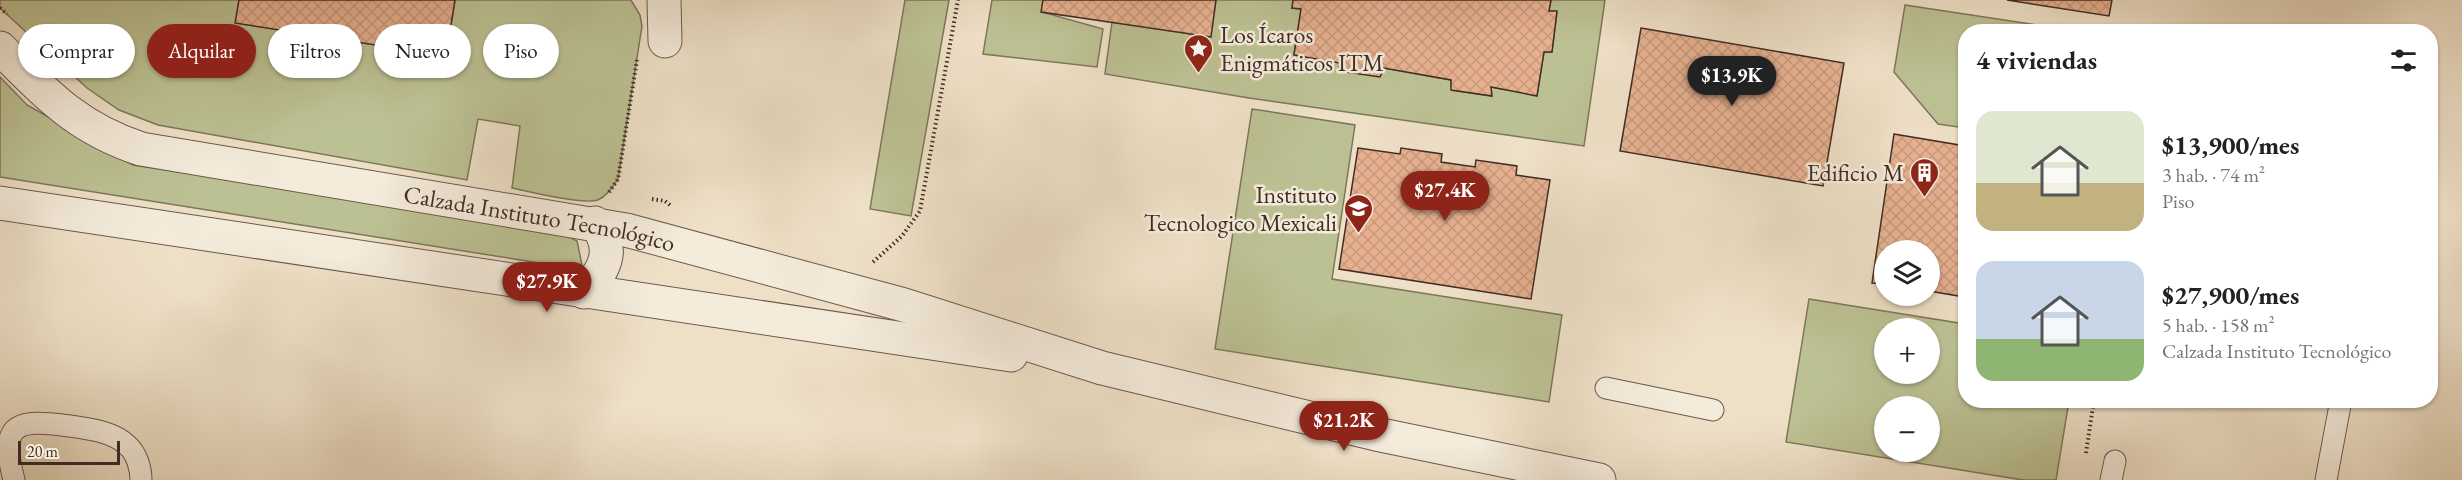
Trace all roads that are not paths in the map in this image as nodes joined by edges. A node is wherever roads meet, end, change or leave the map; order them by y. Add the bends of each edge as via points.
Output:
1 (664, 0) edge
2 (652, 45) road end
3 (0, 48) edge
4 (0, 203) edge
5 (599, 209) junction
6 (584, 292) junction
7 (1102, 368) junction
8 (1606, 388) dead end
9 (2340, 408) edge
10 (1713, 410) dead end
11 (14, 480) edge
12 (141, 480) edge
13 (1599, 480) edge
14 (2326, 480) edge

1 - 2 street
3 - 5 street, Calzada Instituto Tecnológico via 65,111 98,133 141,149
4 - 6 street, Calzada Instituto Tecnológico
5 - 6 street via 606,255 603,270
5 - 7 street, Calzada Instituto Tecnológico via 741,260 904,305
6 - 7 street, Calzada Instituto Tecnológico
7 - 13 street, Calzada Instituto Tecnológico via 1376,434
8 - 10 lane
9 - 14 lane
11 - 12 lane via 1,453 3,433 9,427 34,423 96,431 117,438 136,457

